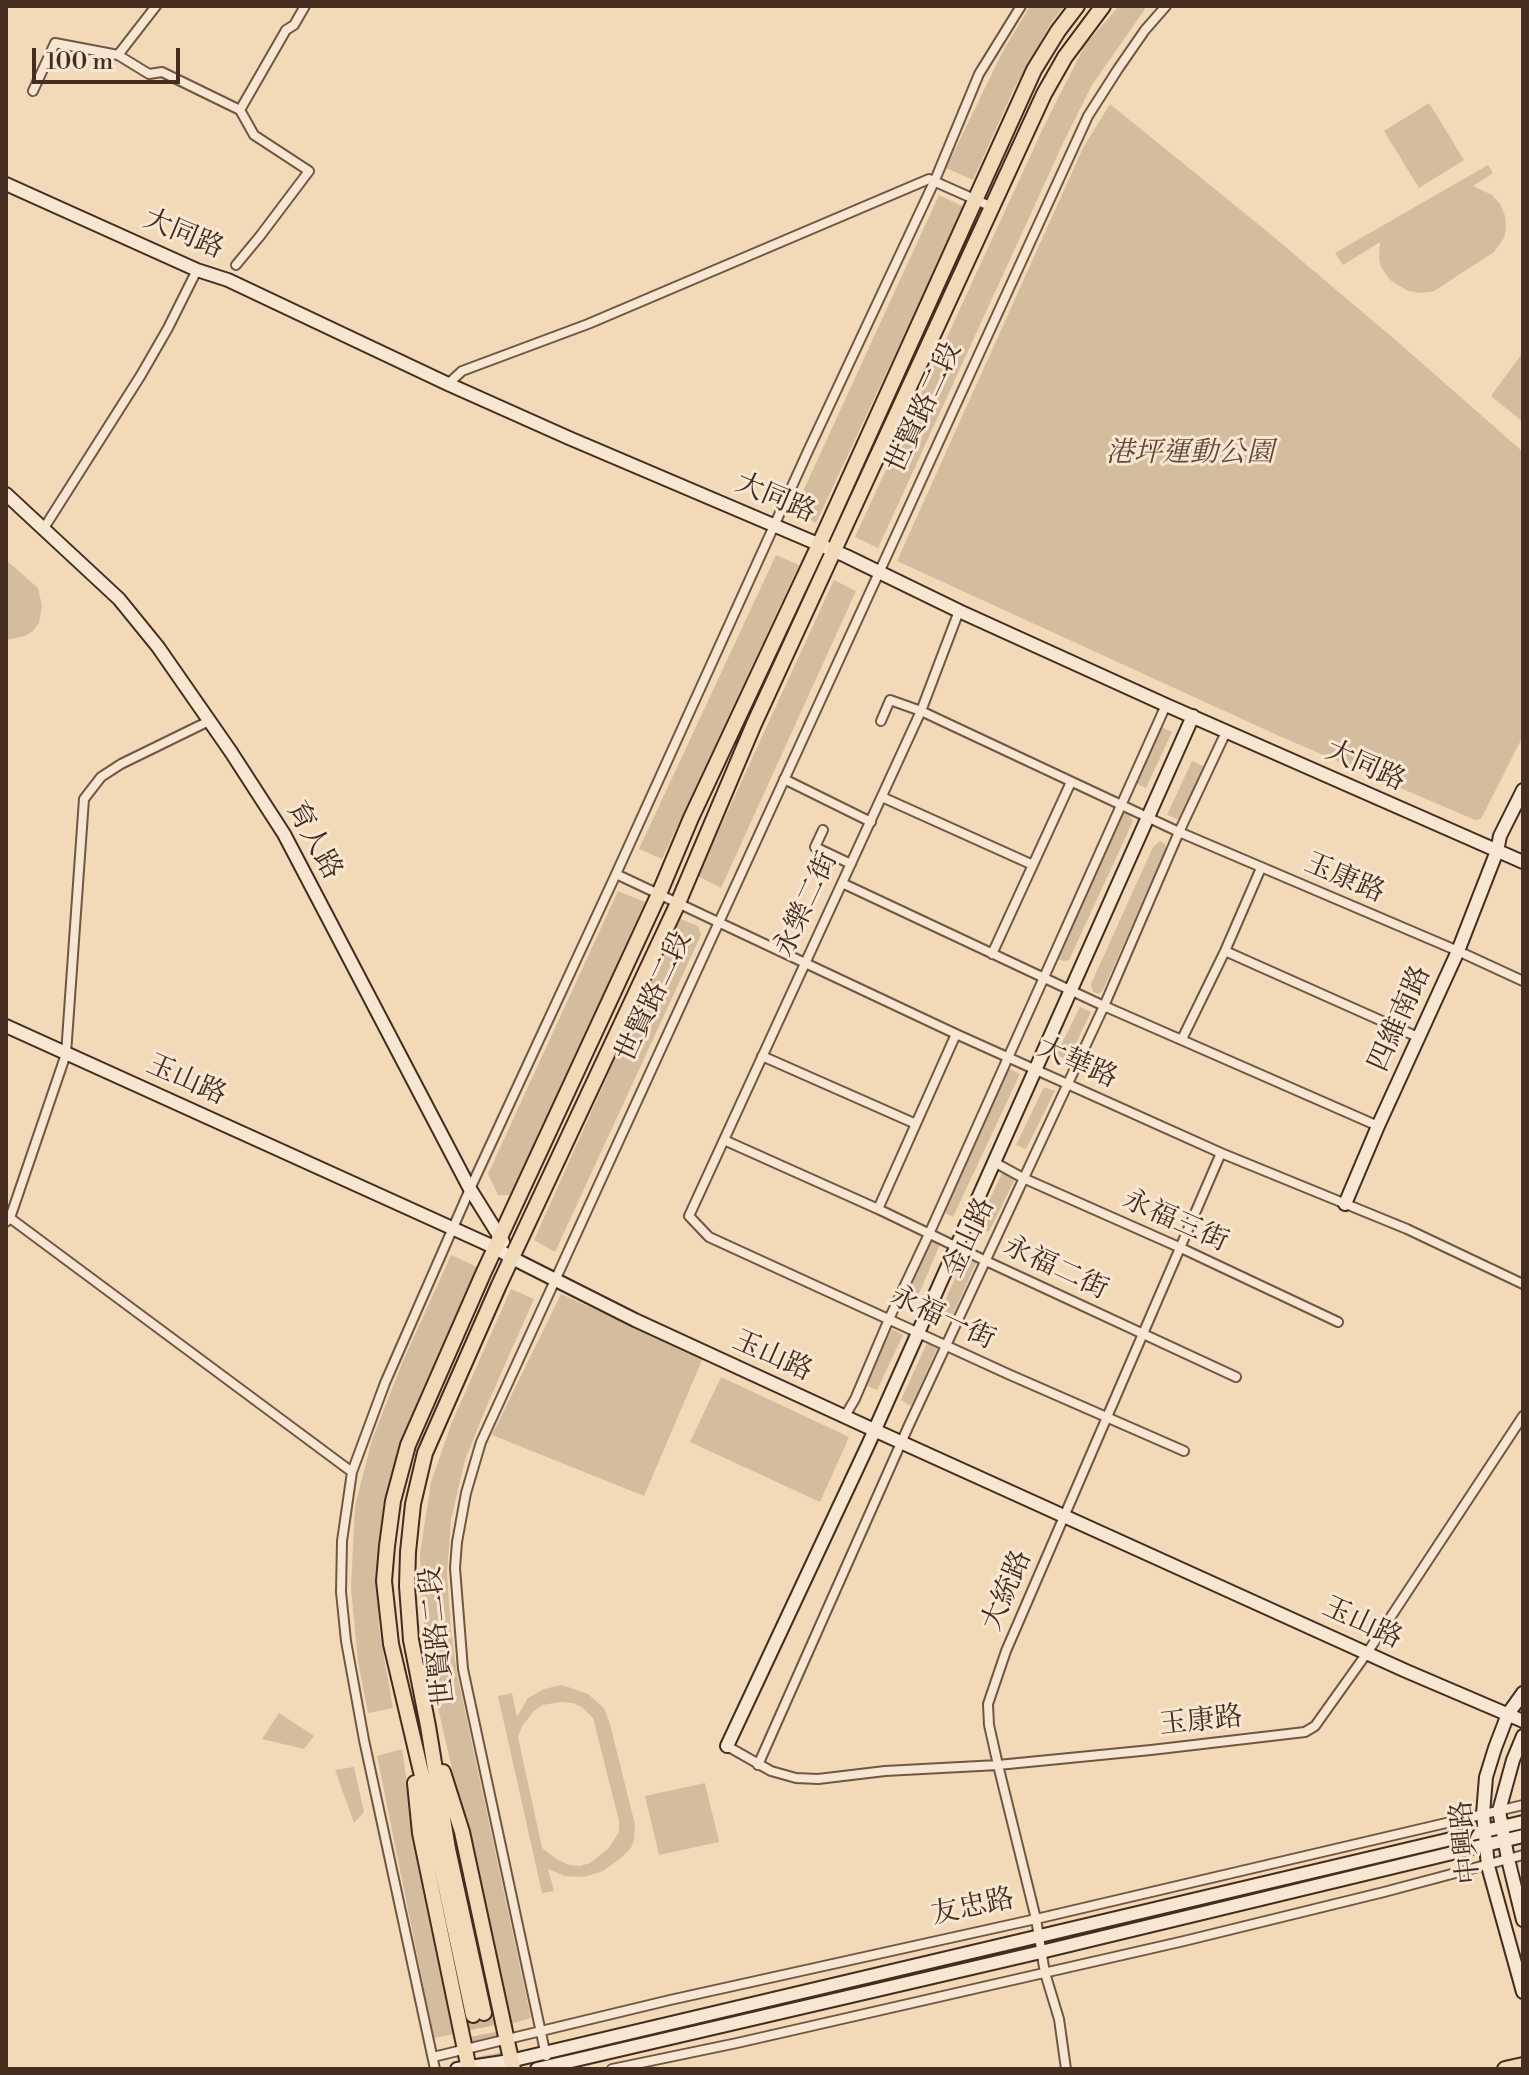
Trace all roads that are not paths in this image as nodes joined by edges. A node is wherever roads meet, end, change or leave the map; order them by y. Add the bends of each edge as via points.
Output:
1 (156, 6) edge
2 (305, 6) edge
3 (1021, 6) edge
4 (1077, 6) edge
5 (1103, 6) edge
6 (1166, 6) edge
7 (118, 55) junction
8 (33, 91) dead end
9 (240, 110) junction
10 (935, 180) junction
11 (6, 184) edge
12 (977, 200) junction
13 (993, 208) junction
14 (236, 265) dead end
15 (197, 270) junction
16 (448, 384) junction
17 (6, 494) edge
18 (775, 526) junction
19 (44, 528) junction
20 (819, 545) junction
21 (834, 551) junction
22 (879, 572) junction
23 (959, 611) junction
24 (1166, 705) junction
25 (921, 711) junction
26 (1193, 716) junction
27 (209, 721) junction
28 (881, 721) dead end
29 (1226, 732) junction
30 (784, 779) junction
31 (1071, 782) junction
32 (1523, 790) edge
33 (882, 797) junction
34 (1122, 806) junction
35 (1148, 818) junction
36 (871, 822) junction
37 (823, 830) dead end
38 (1179, 832) junction
39 (1497, 851) junction
40 (1523, 862) edge
41 (851, 864) junction
42 (1033, 865) junction
43 (1261, 868) junction
44 (616, 874) junction
45 (842, 883) junction
46 (659, 894) junction
47 (678, 903) junction
48 (718, 922) junction
49 (1225, 951) junction
50 (1458, 951) junction
51 (992, 954) junction
52 (805, 963) junction
53 (1044, 978) junction
54 (1523, 981) edge
55 (1070, 990) junction
56 (1104, 1006) junction
57 (6, 1026) edge
58 (956, 1034) junction
59 (1420, 1038) junction
60 (1182, 1039) junction
61 (66, 1054) junction
62 (762, 1056) junction
63 (1009, 1057) junction
64 (1034, 1068) junction
65 (1067, 1084) junction
66 (916, 1124) junction
67 (1378, 1126) junction
68 (724, 1140) junction
69 (1221, 1153) junction
70 (994, 1162) junction
71 (1023, 1178) junction
72 (470, 1189) junction
73 (1345, 1204) junction
74 (878, 1209) junction
75 (689, 1216) joint
76 (8, 1220) edge
77 (453, 1228) junction
78 (929, 1234) junction
79 (498, 1243) junction
80 (956, 1247) junction
81 (1181, 1248) junction
82 (512, 1258) junction
83 (986, 1261) junction
84 (554, 1279) junction
85 (1523, 1284) edge
86 (889, 1319) junction
87 (1338, 1322) dead end
88 (917, 1331) junction
89 (1144, 1335) junction
90 (946, 1345) junction
91 (1236, 1377) dead end
92 (845, 1416) junction
93 (1523, 1416) edge
94 (1106, 1417) junction
95 (874, 1430) junction
96 (901, 1442) junction
97 (1184, 1451) dead end
98 (352, 1472) junction
99 (1064, 1516) junction
100 (1367, 1653) junction
101 (1523, 1693) edge
102 (1508, 1714) junction
103 (1523, 1721) edge
104 (428, 1726) junction
105 (410, 1731) junction
106 (1523, 1736) edge
107 (727, 1746) joint
108 (758, 1765) junction
109 (998, 1765) junction
110 (1523, 1805) edge
111 (1499, 1811) junction
112 (1483, 1814) junction
113 (1523, 1822) edge
114 (1503, 1827) junction
115 (1484, 1831) junction
116 (1523, 1836) edge
117 (1504, 1841) junction
118 (1486, 1845) junction
119 (1523, 1855) edge
120 (1508, 1859) junction
121 (1488, 1866) junction
122 (1036, 1919) junction
123 (1523, 1920) edge
124 (1039, 1936) junction
125 (1041, 1952) junction
126 (1045, 1973) junction
127 (1523, 1992) edge
128 (541, 2031) junction
129 (506, 2039) junction
130 (466, 2049) junction
131 (545, 2051) junction
132 (433, 2057) junction
133 (512, 2065) edge
134 (1523, 2065) edge
135 (544, 2068) edge
136 (435, 2069) edge
137 (465, 2069) edge
138 (612, 2069) edge
139 (1066, 2069) edge
140 (1505, 2069) edge

1 - 7 street
2 - 9 street
3 - 10 street via 979,74
4 - 12 main road, 世賢路二段 via 1034,70
5 - 13 main road, 世賢路二段 via 1051,82
6 - 22 street, 世賢路二段 via 1088,116
7 - 8 street via 55,43
7 - 9 street via 149,74 162,72
9 - 14 street via 254,135 309,171
10 - 12 street
10 - 16 street via 462,371
10 - 18 street
11 - 15 street, 大同路
12 - 13 street
12 - 20 main road, 世賢路二段
13 - 21 main road, 世賢路二段
15 - 16 street, 大同路
15 - 19 street via 141,375
16 - 18 street, 大同路
17 - 19 street, 育人路
18 - 20 street, 大同路
18 - 44 street
19 - 27 street, 育人路 via 119,599
20 - 21 street, 大同路
20 - 46 main road, 世賢路二段
21 - 22 street, 大同路
21 - 47 main road, 世賢路二段
22 - 23 street, 大同路
22 - 30 street, 世賢路二段
23 - 24 street, 大同路
23 - 25 street, 永樂二街
24 - 26 street, 大同路
24 - 34 street, 金山路
25 - 28 street, 玉康路 via 890,700
25 - 31 street, 玉康路
25 - 33 street, 永樂二街
26 - 29 street, 大同路
26 - 35 street, 金山路
27 - 61 street via 111,770 84,799
27 - 72 street, 育人路 via 284,834
29 - 38 street, 金山路
29 - 39 street, 大同路
30 - 36 street
30 - 48 street, 世賢路二段
31 - 34 street, 玉康路
31 - 42 street
32 - 39 street, 四維南路
33 - 36 street, 永樂二街
33 - 42 street
34 - 35 street, 玉康路
34 - 53 street, 金山路
35 - 38 street, 玉康路
35 - 55 street, 金山路
36 - 41 street, 永樂二街
37 - 41 street via 815,847
38 - 43 street, 玉康路
38 - 56 street, 金山路
39 - 40 street, 大同路
39 - 50 street, 四維南路
41 - 45 street, 永樂二街
42 - 51 street
43 - 49 street
43 - 50 street, 玉康路
44 - 46 street, 大華路
44 - 72 street
45 - 51 street
45 - 52 street, 永樂二街
46 - 47 street, 大華路
46 - 79 main road, 世賢路二段
47 - 48 street, 大華路
47 - 82 main road, 世賢路二段
48 - 52 street, 大華路
48 - 84 street, 世賢路二段
49 - 59 street
49 - 60 street
50 - 54 street, 玉康路
50 - 59 street, 四維南路
51 - 53 street
52 - 58 street, 大華路
52 - 62 street, 永樂二街
53 - 55 street
53 - 63 street, 金山路
55 - 56 street
55 - 64 street, 金山路
56 - 60 street
56 - 65 street, 金山路
57 - 61 street, 玉山路
58 - 63 street, 大華路
58 - 66 street
59 - 67 street, 四維南路
60 - 67 street
61 - 76 street
61 - 77 street, 玉山路
62 - 66 street
62 - 68 street, 永樂二街
63 - 64 street, 大華路
63 - 78 street, 金山路
64 - 65 street, 大華路
64 - 70 street, 金山路
65 - 69 street, 大華路
65 - 71 street, 金山路
66 - 74 street
67 - 73 street, 四維南路
68 - 74 street, 永福二街
68 - 75 street, 永樂二街
69 - 73 street, 大華路
69 - 81 street, 大統路
70 - 71 street, 永福三街
70 - 80 street, 金山路
71 - 81 street, 永福三街
71 - 83 street, 金山路
72 - 77 street
72 - 79 street, 育人路
73 - 85 street, 大華路
74 - 78 street, 永福二街
75 - 86 street, 永福一街 via 709,1237
76 - 98 street
77 - 79 street, 玉山路
77 - 98 street
78 - 80 street, 永福二街
78 - 86 street, 金山路
79 - 82 street, 育人路
79 - 105 main road, 世賢路二段 via 408,1445 393,1501 384,1581
80 - 83 street, 永福二街
80 - 88 street, 金山路
81 - 87 street, 永福三街
81 - 89 street, 大統路
82 - 84 street, 玉山路
82 - 104 main road, 世賢路二段 via 425,1453 413,1504 407,1586 411,1640
83 - 89 street, 永福二街
83 - 90 street, 金山路
84 - 92 street, 玉山路
84 - 128 street, 世賢路二段 via 481,1442 466,1493 455,1568 463,1669
86 - 88 street, 永福一街
86 - 92 street, 金山路
88 - 90 street, 永福一街
88 - 95 street, 金山路
89 - 91 street, 永福二街
89 - 94 street, 大統路
90 - 94 street, 永福一街
90 - 96 street, 金山路
92 - 95 street, 玉山路
93 - 100 street, 玉康路
94 - 97 street, 永福一街
94 - 99 street, 大統路
95 - 96 street, 玉山路
95 - 107 street, 金山路
96 - 99 street, 玉山路
96 - 108 street, 金山路
98 - 132 street via 342,1541 346,1641
99 - 100 street, 玉山路
99 - 109 street, 大統路 via 990,1694 989,1725
100 - 102 street, 玉山路
100 - 109 street, 玉康路 via 1315,1726 1305,1732
101 - 102 street, 中興路
102 - 103 street, 玉山路
102 - 112 street, 中興路 via 1486,1777
104 - 105 main road, 世賢路二段 via 478,2014
104 - 129 main road, 世賢路二段 via 462,1832
105 - 130 main road, 世賢路二段 via 420,1833
106 - 111 street, 中興路
107 - 108 street, 玉康路
108 - 109 street, 玉康路 via 796,1778 818,1779
109 - 122 street, 大統路
110 - 111 street, 友忠路
111 - 112 street, 友忠路
111 - 114 street, 中興路
112 - 115 street, 中興路
112 - 122 street, 友忠路
113 - 114 street, 友忠路
114 - 115 street, 友忠路
114 - 117 street, 中興路
115 - 118 street, 中興路
115 - 124 street, 友忠路
116 - 117 street, 友忠路
117 - 118 street, 友忠路
117 - 120 street, 中興路
118 - 121 street, 中興路
118 - 125 street, 友忠路
119 - 120 street
120 - 121 street
120 - 123 street, 中興路
121 - 126 street
121 - 127 street, 中興路
122 - 124 street, 大統路
122 - 128 street, 友忠路
124 - 125 street, 大統路
124 - 131 street, 友忠路
125 - 126 street, 大統路
125 - 135 street, 友忠路
126 - 138 street
126 - 139 street, 大統路
128 - 129 street, 友忠路
128 - 131 street, 世賢路二段
129 - 130 street, 友忠路
129 - 133 main road, 世賢路二段
130 - 132 street, 友忠路
130 - 137 main road, 世賢路二段
131 - 133 street, 友忠路
131 - 135 street, 世賢路二段
132 - 136 street
133 - 137 street, 友忠路
134 - 140 main road

